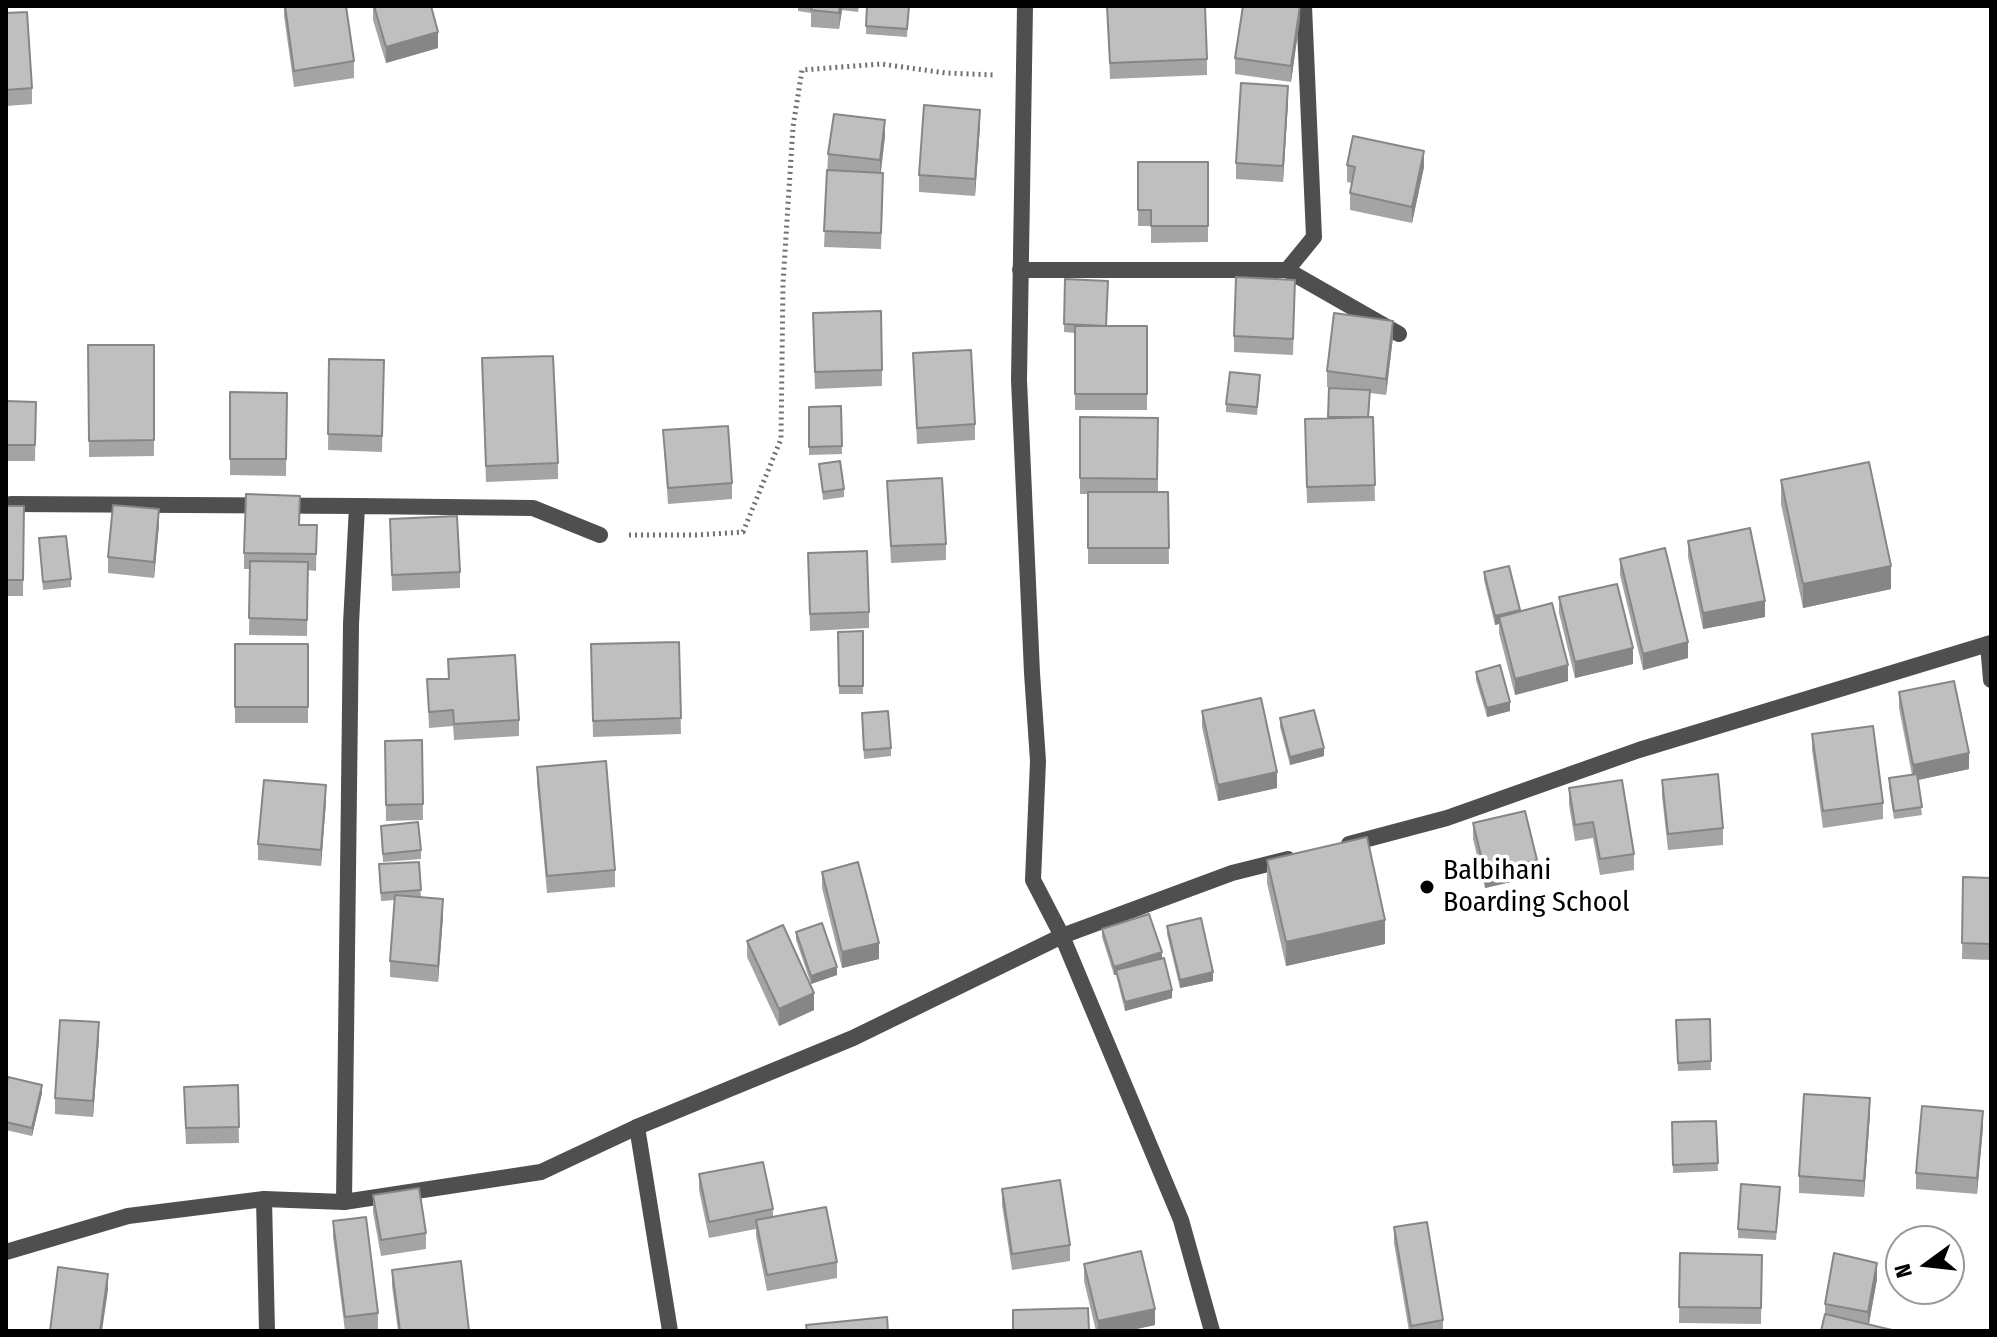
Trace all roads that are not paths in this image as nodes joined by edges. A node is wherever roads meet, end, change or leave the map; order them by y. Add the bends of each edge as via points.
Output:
1 (1025, 6) edge
2 (1304, 6) edge
3 (1020, 270) junction
4 (1287, 270) junction
5 (1399, 334) dead end
6 (11, 504) edge
7 (357, 506) junction
8 (600, 535) road end
9 (1989, 644) edge
10 (1991, 680) edge
11 (1340, 846) edge
12 (1309, 854) edge
13 (1062, 936) junction
14 (637, 1127) junction
15 (264, 1199) junction
16 (344, 1202) junction
17 (6, 1252) edge
18 (267, 1331) edge
19 (670, 1331) edge
20 (1212, 1331) edge

1 - 3 street
2 - 4 street via 1314,237
3 - 4 street
3 - 13 street via 1019,380 1038,761 1033,880
4 - 5 street
6 - 7 street
7 - 8 street via 533,508
7 - 16 street
9 - 10 street
9 - 11 street via 1639,750 1447,818
12 - 13 street via 1232,873
13 - 14 street via 853,1038
13 - 20 street via 1181,1220
14 - 16 street via 541,1172
14 - 19 street
15 - 16 street
15 - 17 street via 128,1216
15 - 18 street

